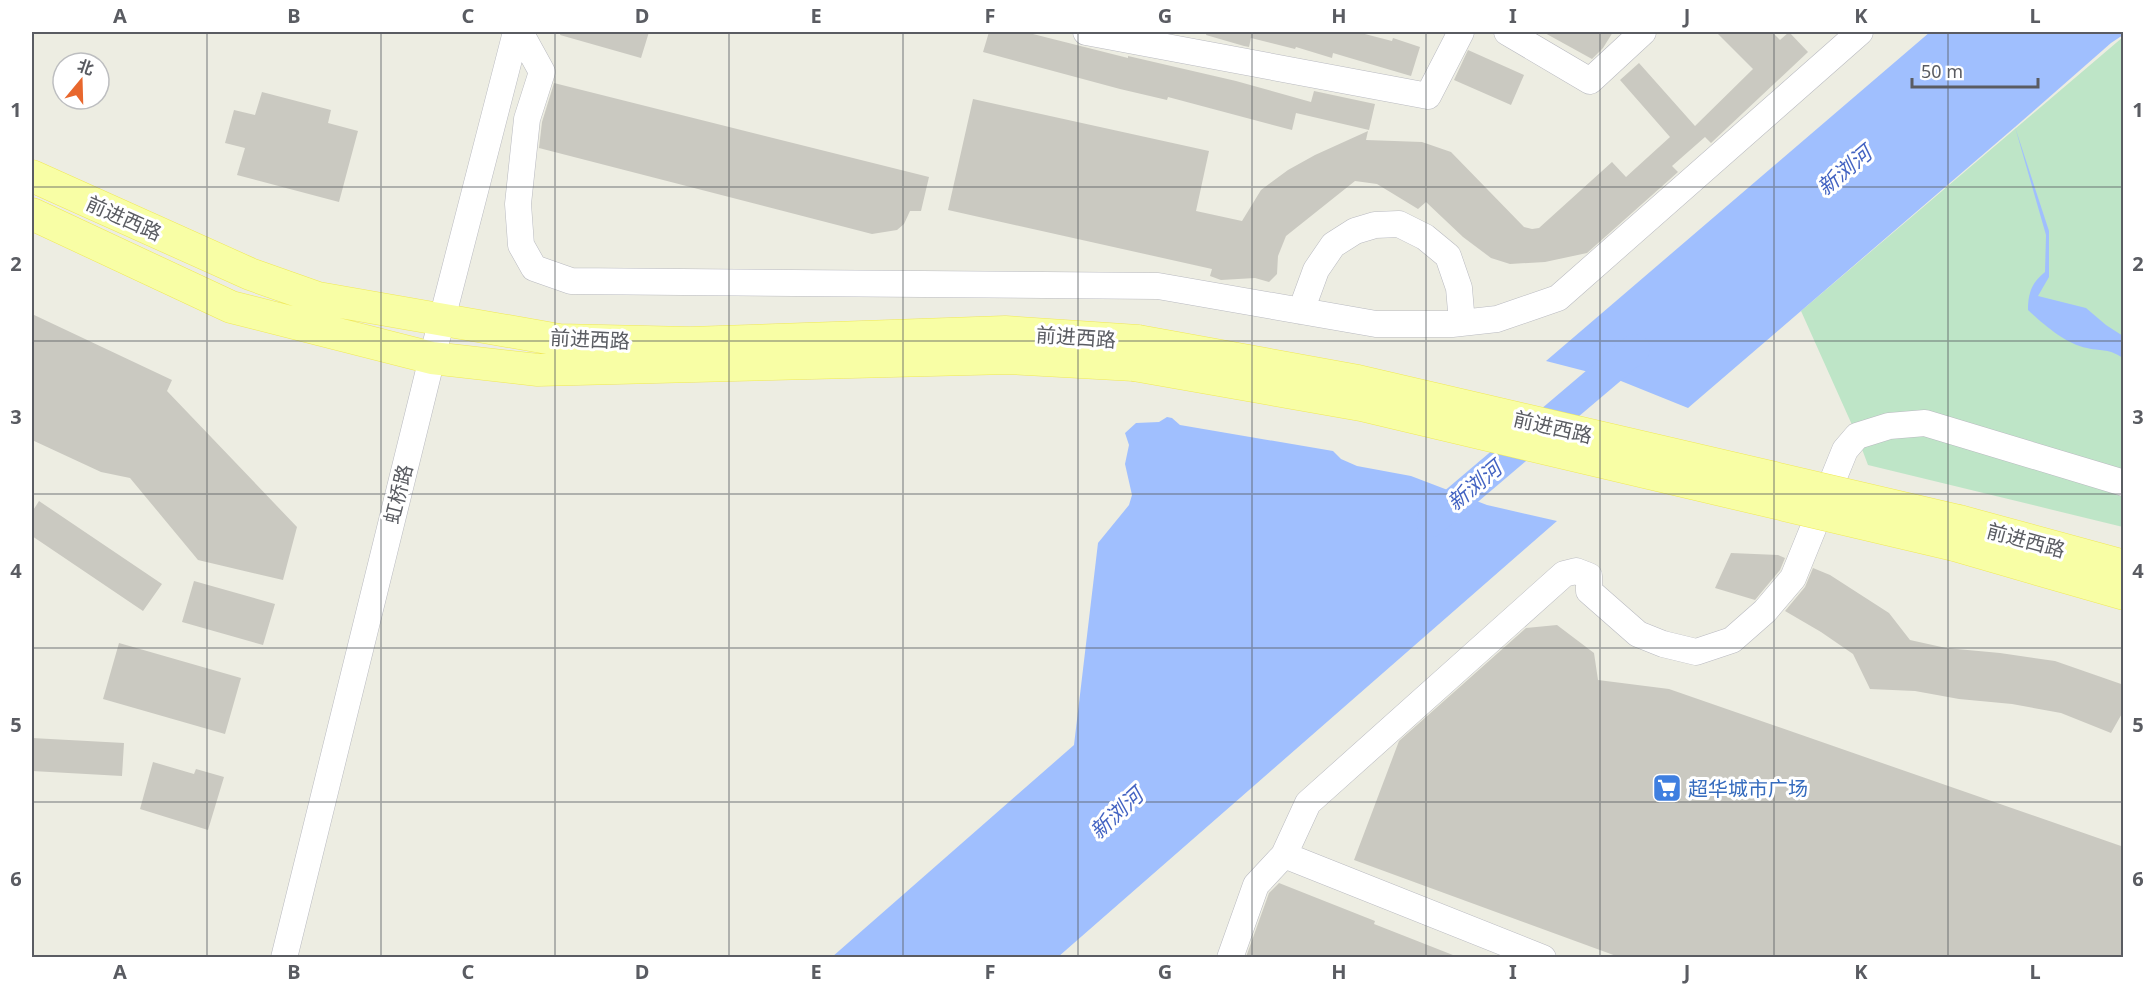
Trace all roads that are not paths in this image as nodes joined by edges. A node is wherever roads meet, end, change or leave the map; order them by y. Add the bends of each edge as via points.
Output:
1 (516, 32) edge
2 (520, 32) edge
3 (1086, 32) edge
4 (1461, 32) edge
5 (1507, 32) edge
6 (1643, 32) edge
7 (1860, 32) edge
8 (1204, 42) edge
9 (32, 176) edge
10 (32, 214) edge
11 (1301, 311) junction
12 (441, 320) junction
13 (1462, 323) junction
14 (1136, 353) junction
15 (432, 358) junction
16 (2124, 483) edge
17 (1956, 533) junction
18 (2124, 567) edge
19 (2124, 594) edge
20 (1284, 855) junction
21 (284, 957) edge
22 (1230, 957) edge
23 (1543, 957) edge

1 - 12 street, 虹桥路
2 - 11 street via 542,72 527,119 518,204 521,245 534,268 571,281 1158,286
3 - 8 street
4 - 8 street via 1428,96
5 - 6 street via 1590,81
7 - 13 street via 1558,298 1497,319
9 - 12 main road, 前进西路 via 250,274 318,298
10 - 15 main road, 前进西路 via 231,307
11 - 13 street via 1376,324
11 - 13 street via 1316,270 1333,245 1355,231 1399,224 1425,237 1448,256 1459,288
12 - 14 main road, 前进西路 via 559,340 690,343 1005,332
12 - 15 street, 虹桥路
14 - 15 main road, 前进西路 via 538,370
14 - 17 main road, 前进西路, bridge
15 - 21 street, 虹桥路
16 - 20 street via 1925,423 1889,426 1857,436 1845,450 1792,578 1765,611 1732,640 1696,652 1663,644 1638,634 1607,608 1589,591 1589,576 1576,571 1564,574 1308,803
17 - 18 main road, 前进西路
17 - 19 main road, 前进西路
20 - 22 street via 1256,885
20 - 23 street

